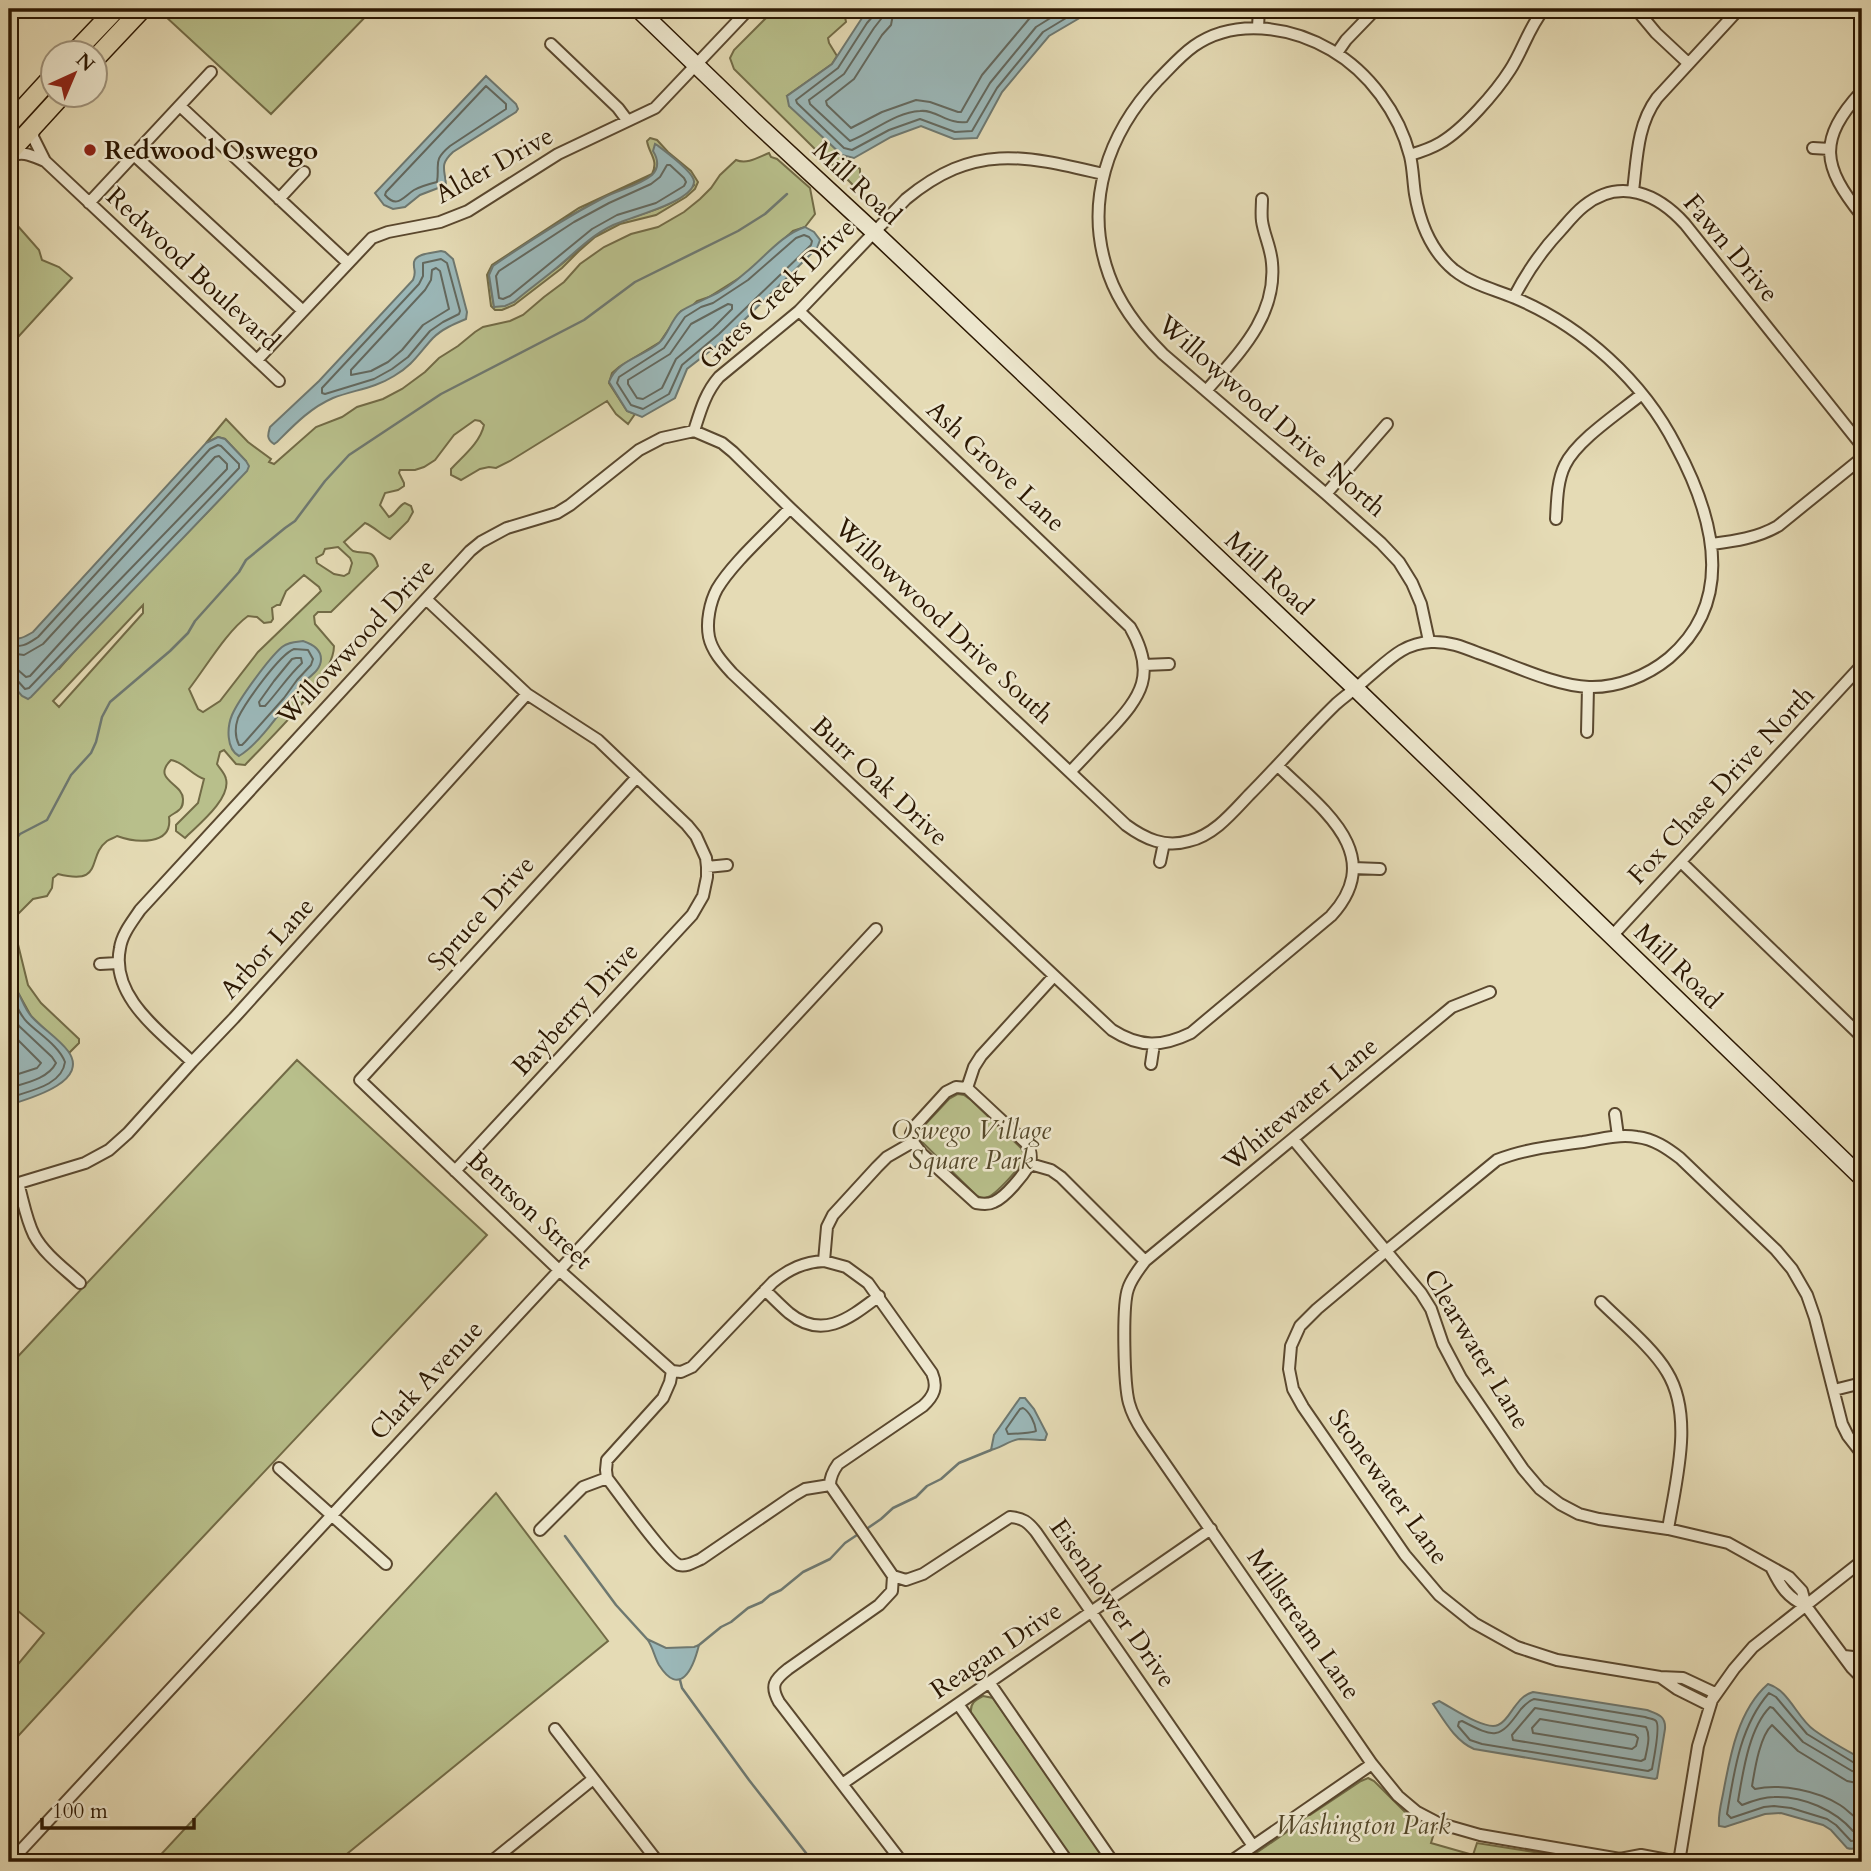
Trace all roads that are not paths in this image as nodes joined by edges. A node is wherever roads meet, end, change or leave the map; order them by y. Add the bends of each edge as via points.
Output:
1 (116, 9) edge
2 (142, 9) edge
3 (638, 9) edge
4 (749, 9) edge
5 (1259, 9) edge
6 (1376, 9) edge
7 (1544, 9) edge
8 (1636, 9) edge
9 (1739, 9) edge
10 (1258, 27) junction
11 (88, 38) edge
12 (551, 44) dead end
13 (108, 45) edge
14 (1337, 53) junction
15 (696, 64) junction
16 (1688, 64) junction
17 (211, 72) dead end
18 (1862, 91) edge
19 (38, 92) edge
20 (180, 106) junction
21 (50, 108) edge
22 (628, 120) junction
23 (9, 124) edge
24 (34, 126) junction
25 (1813, 148) dead end
26 (1830, 149) junction
27 (9, 155) edge
28 (134, 155) junction
29 (1409, 155) junction
30 (45, 161) junction
31 (304, 172) dead end
32 (1102, 174) junction
33 (1633, 191) junction
34 (279, 199) junction
35 (1262, 199) dead end
36 (89, 203) junction
37 (1862, 216) edge
38 (874, 232) junction
39 (348, 263) junction
40 (1514, 297) junction
41 (303, 311) junction
42 (799, 311) junction
43 (257, 360) junction
44 (279, 381) dead end
45 (1206, 391) junction
46 (1642, 394) junction
47 (1387, 424) dead end
48 (694, 431) junction
49 (1862, 446) edge
50 (1862, 458) edge
51 (1326, 494) junction
52 (790, 508) junction
53 (1556, 519) dead end
54 (1712, 544) junction
55 (426, 599) junction
56 (1429, 641) junction
57 (1169, 664) dead end
58 (1144, 665) junction
59 (1862, 665) edge
60 (1588, 687) junction
61 (1355, 688) junction
62 (527, 694) junction
63 (1587, 732) dead end
64 (1278, 766) junction
65 (1070, 772) junction
66 (637, 777) junction
67 (1164, 843) junction
68 (1160, 862) dead end
69 (1681, 862) junction
70 (727, 865) dead end
71 (708, 867) junction
72 (1353, 868) junction
73 (1380, 869) dead end
74 (876, 929) dead end
75 (1612, 936) junction
76 (118, 963) junction
77 (100, 964) dead end
78 (1054, 976) junction
79 (1490, 992) dead end
80 (1862, 1037) edge
81 (1154, 1044) junction
82 (192, 1062) junction
83 (1151, 1064) dead end
84 (360, 1080) joint
85 (967, 1088) junction
86 (1615, 1114) dead end
87 (1618, 1136) junction
88 (1293, 1139) junction
89 (913, 1142) junction
90 (1030, 1164) junction
91 (455, 1171) junction
92 (1862, 1178) edge
93 (13, 1184) edge
94 (1386, 1251) junction
95 (824, 1261) junction
96 (1145, 1261) junction
97 (559, 1270) junction
98 (80, 1283) dead end
99 (765, 1290) junction
100 (879, 1296) junction
101 (1601, 1302) dead end
102 (672, 1371) junction
103 (1862, 1383) edge
104 (1834, 1390) junction
105 (1862, 1454) edge
106 (279, 1468) dead end
107 (607, 1478) junction
108 (830, 1485) junction
109 (333, 1515) junction
110 (1210, 1529) junction
111 (1668, 1529) junction
112 (540, 1530) dead end
113 (1862, 1561) edge
114 (386, 1564) dead end
115 (894, 1576) junction
116 (1805, 1606) junction
117 (1092, 1612) junction
118 (1844, 1656) junction
119 (1862, 1658) edge
120 (1862, 1678) edge
121 (989, 1682) junction
122 (1713, 1700) junction
123 (958, 1704) junction
124 (555, 1729) dead end
125 (1372, 1764) junction
126 (593, 1779) junction
127 (842, 1784) junction
128 (1254, 1846) junction
129 (1623, 1860) edge
130 (9, 1862) edge
131 (491, 1862) edge
132 (658, 1862) edge
133 (902, 1862) edge
134 (1068, 1862) edge
135 (1113, 1862) edge
136 (1230, 1862) edge
137 (1678, 1862) edge

1 - 11 main road
2 - 13 main road
3 - 15 street, Mill Road
4 - 15 street, Alder Drive
5 - 10 street
6 - 14 street
7 - 29 street via 1511,68 1467,120 1439,144
8 - 16 street
9 - 16 street
10 - 14 street, Willowwood Drive North via 1303,37
10 - 32 street, Willowwood Drive North via 1216,34 1177,60 1131,113
12 - 22 street
14 - 29 street, Willowwood Drive North via 1369,80 1385,101
15 - 22 street, Alder Drive via 654,108
15 - 38 street, Mill Road
16 - 33 street via 1644,119
17 - 20 street
18 - 26 street via 1841,117
19 - 23 main road
20 - 28 street
20 - 34 street
21 - 24 main road
22 - 39 street, Alder Drive via 558,154 468,211 372,238
24 - 27 main road
24 - 30 street, Redwood Boulevard via 33,137
25 - 26 street
26 - 37 street via 1836,179
27 - 30 street via 27,153
28 - 36 street
28 - 41 street
29 - 40 street, Willowwood Drive North via 1422,225 1437,253 1480,286
30 - 36 street, Redwood Boulevard
31 - 34 street
32 - 38 street, Gates Creek Drive via 1028,158 978,160 923,185
32 - 45 street, Willowwood Drive North via 1102,247 1120,300 1143,334
33 - 40 street via 1586,204 1542,251
33 - 49 street, Fawn Drive via 1660,201 1685,224
34 - 39 street
35 - 45 street via 1262,221 1273,265 1267,307 1248,342
36 - 43 street, Redwood Boulevard
38 - 42 street, Gates Creek Drive
38 - 61 street, Mill Road
39 - 41 street, Alder Drive
40 - 46 street, Willowwood Drive North via 1597,349
41 - 43 street, Alder Drive
42 - 48 street, Gates Creek Drive via 712,385
42 - 58 street, Ash Grove Lane via 1124,619 1141,647
43 - 44 street, Redwood Boulevard
45 - 51 street, Willowwood Drive North
46 - 53 street via 1587,439 1564,465
46 - 54 street, Willowwood Drive North via 1691,476
47 - 51 street
48 - 52 street, Willowwood Drive South via 722,443
48 - 55 street, Willowwood Drive via 662,438 639,450 557,513 507,528 481,542
50 - 54 street via 1765,534
51 - 56 street, Willowwood Drive North via 1399,562 1421,604
52 - 65 street, Willowwood Drive South
52 - 78 street, Burr Oak Drive via 716,591 709,637 718,657
54 - 60 street, Willowwood Drive North via 1707,603 1686,640 1656,668 1606,686
55 - 62 street
55 - 76 street, Willowwood Drive via 140,910 124,935
56 - 60 street, Willowwood Drive North via 1452,643 1550,679
56 - 61 street via 1403,649
57 - 58 street
58 - 65 street via 1134,702
59 - 69 street, Fox Chase Drive North
60 - 63 street
61 - 64 street
61 - 75 street, Mill Road
62 - 66 street via 598,740
62 - 82 street, Arbor Lane
64 - 67 street via 1208,834 1188,842
64 - 72 street via 1340,828 1350,847
65 - 67 street, Willowwood Drive South via 1126,825
66 - 71 street via 696,836
66 - 84 street, Spruce Drive
67 - 68 street
69 - 75 street, Fox Chase Drive North
69 - 80 street
70 - 71 street
71 - 91 street, Bayberry Drive via 703,896 692,915
72 - 73 street
72 - 81 street via 1344,898 1324,922 1191,1032
74 - 97 street, Clark Avenue
75 - 92 street, Mill Road
76 - 77 street
76 - 82 street via 127,995 138,1010
78 - 81 street, Burr Oak Drive via 1112,1030 1130,1040
78 - 85 street via 981,1056
79 - 88 street, Whitewater Lane via 1452,1007
81 - 83 street
82 - 93 street, Arbor Lane via 109,1150 85,1163
84 - 91 street, Bentson Street
85 - 89 street via 946,1092 915,1126
85 - 90 street via 1026,1144 1032,1156
86 - 87 street
87 - 94 street, Stonewater Lane via 1497,1160
87 - 104 street, Stonewater Lane via 1653,1140 1668,1148 1793,1269 1807,1294
88 - 94 street, Clearwater Lane
88 - 96 street, Whitewater Lane
89 - 90 street via 976,1203 995,1202
89 - 95 street via 887,1157 833,1215 827,1227
90 - 96 street via 1061,1177
91 - 97 street, Bentson Street
93 - 98 street via 35,1237
94 - 111 street, Clearwater Lane via 1421,1293 1456,1369 1540,1489 1579,1514
94 - 122 street, Stonewater Lane via 1300,1326 1291,1346 1289,1368 1303,1407 1405,1555 1439,1594 1475,1623 1517,1647 1556,1660 1683,1678 1715,1693
95 - 99 street via 786,1271
95 - 100 street via 856,1273
96 - 110 street, Millstream Lane via 1128,1289 1125,1310 1128,1400 1134,1418
97 - 102 street, Bentson Street
97 - 109 street, Clark Avenue
99 - 100 street via 791,1315 820,1326 848,1319
99 - 102 street via 692,1367
100 - 108 street via 932,1373 935,1392 923,1406 838,1464
101 - 111 street via 1650,1350 1677,1391 1682,1437
102 - 107 street via 663,1398 607,1460
103 - 104 street
104 - 105 street, Stonewater Lane via 1842,1424
106 - 109 street
107 - 108 street via 679,1565 701,1559 805,1489
107 - 112 street via 583,1487
108 - 115 street
109 - 114 street
109 - 130 street, Clark Avenue
110 - 117 street, Reagan Drive
110 - 125 street, Millstream Lane
111 - 116 street, Clearwater Lane via 1728,1543 1761,1560 1795,1583
113 - 116 street
115 - 117 street, Eisenhower Drive via 913,1579 1001,1522 1021,1518 1030,1523
115 - 127 street via 892,1591 880,1605 788,1669 774,1685 779,1702
116 - 118 street, Clearwater Lane
116 - 122 street via 1753,1647
117 - 121 street, Reagan Drive
117 - 128 street, Eisenhower Drive
118 - 119 street
118 - 120 street, Clearwater Lane
121 - 123 street, Reagan Drive
121 - 135 street
122 - 137 street via 1698,1746
123 - 127 street, Reagan Drive
123 - 134 street
124 - 126 street
125 - 128 street
125 - 129 street, Millstream Lane via 1398,1796 1438,1823 1480,1835
126 - 131 street
126 - 132 street
127 - 133 street
128 - 136 street
129 - 137 street, Millstream Lane via 1641,1855

